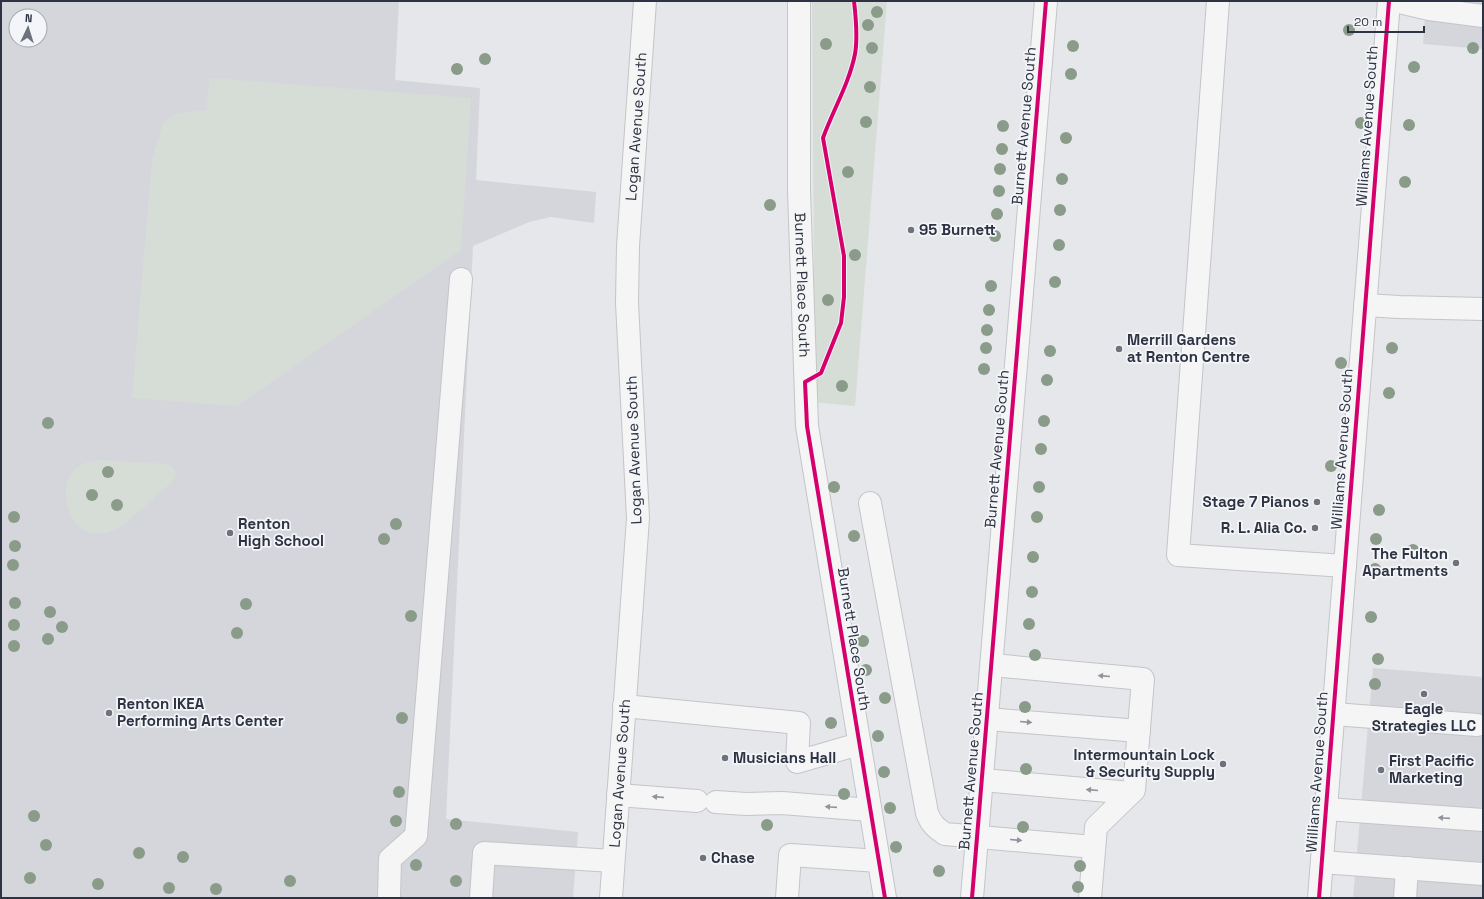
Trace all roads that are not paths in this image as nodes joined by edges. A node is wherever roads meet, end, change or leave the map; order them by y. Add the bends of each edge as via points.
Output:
1 (645, 1) edge
2 (799, 1) edge
3 (1046, 1) edge
4 (1218, 1) edge
5 (1389, 1) edge
6 (1395, 1) edge
7 (1483, 16) edge
8 (461, 280) dead end
9 (1365, 305) junction
10 (1483, 309) edge
11 (870, 503) dead end
12 (1345, 566) junction
13 (992, 665) junction
14 (624, 706) junction
15 (1334, 714) junction
16 (987, 719) junction
17 (1477, 725) dead end
18 (1139, 731) junction
19 (859, 744) junction
20 (982, 780) junction
21 (1131, 793) junction
22 (618, 795) junction
23 (1326, 809) junction
24 (870, 810) junction
25 (1483, 820) edge
26 (978, 837) junction
27 (1094, 847) junction
28 (613, 861) junction
29 (879, 861) junction
30 (1322, 862) junction
31 (1407, 868) junction
32 (1483, 874) edge
33 (389, 898) edge
34 (481, 898) edge
35 (611, 898) edge
36 (787, 898) edge
37 (885, 898) edge
38 (979, 898) edge
39 (1090, 898) edge
40 (1319, 898) edge
41 (1405, 898) edge

1 - 14 street, Logan Avenue South via 628,246 627,303 638,518
2 - 19 street, Burnett Place South via 799,191 807,426
3 - 13 street, Burnett Avenue South
4 - 12 street via 1178,554
5 - 9 street, Williams Avenue South
6 - 7 street via 1429,9
8 - 33 street via 416,836 390,859
9 - 10 street
9 - 12 street, Williams Avenue South
11 - 26 street via 927,813 930,822 945,834
12 - 15 street, Williams Avenue South
13 - 16 street, Burnett Avenue South
18 -> 13 street via 1143,680
14 - 19 street via 799,722 797,762
14 - 22 street, Logan Avenue South
15 - 17 street
15 - 23 street, Williams Avenue South
16 -> 18 street
16 - 20 street, Burnett Avenue South
18 - 21 street via 1134,790
19 - 24 street, Burnett Place South
21 -> 20 street
20 - 26 street, Burnett Avenue South
21 - 27 street via 1096,827
24 -> 22 street
22 - 28 street, Logan Avenue South
25 -> 23 street
23 - 30 street, Williams Avenue South
24 - 29 street, Burnett Place South
26 -> 27 street
26 - 38 street, Burnett Avenue South
27 - 39 street
28 - 34 street via 484,853
28 - 35 street, Logan Avenue South
29 - 36 street via 790,855
29 - 37 street, Burnett Place South
30 - 31 street
30 - 40 street, Williams Avenue South
31 - 32 street
31 - 41 street

